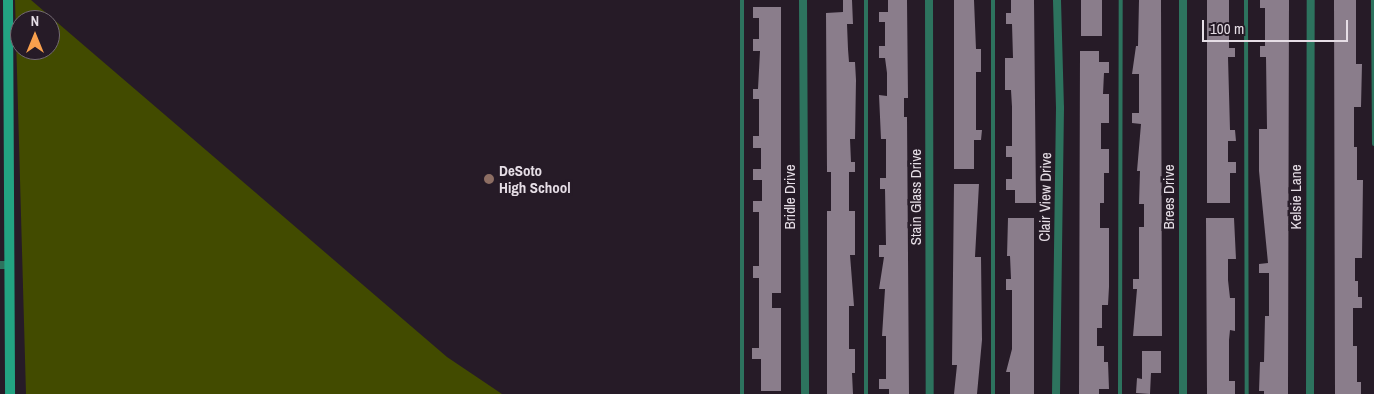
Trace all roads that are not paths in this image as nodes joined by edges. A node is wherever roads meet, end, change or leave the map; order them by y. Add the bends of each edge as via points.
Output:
1 (8, 0) edge
2 (742, 0) edge
3 (803, 0) edge
4 (866, 0) edge
5 (929, 0) edge
6 (993, 0) edge
7 (1057, 0) edge
8 (1121, 0) edge
9 (1183, 0) edge
10 (1246, 0) edge
11 (1311, 0) edge
12 (1373, 0) edge
13 (1374, 144) edge
14 (5, 265) edge
15 (5, 281) edge
16 (10, 394) edge
17 (742, 394) edge
18 (805, 394) edge
19 (866, 394) edge
20 (930, 394) edge
21 (993, 394) edge
22 (1056, 394) edge
23 (1120, 394) edge
24 (1183, 394) edge
25 (1247, 394) edge
26 (1310, 394) edge

1 - 14 main road
2 - 17 lane
3 - 18 street, Bridle Drive
4 - 19 lane
5 - 20 street, Stain Glass Drive
6 - 21 lane
7 - 22 street, Clair View Drive via 1060,108
8 - 23 lane
9 - 24 street, Brees Drive
10 - 25 lane
11 - 26 street, Kelsie Lane
12 - 13 lane
14 - 15 main road
15 - 16 main road

